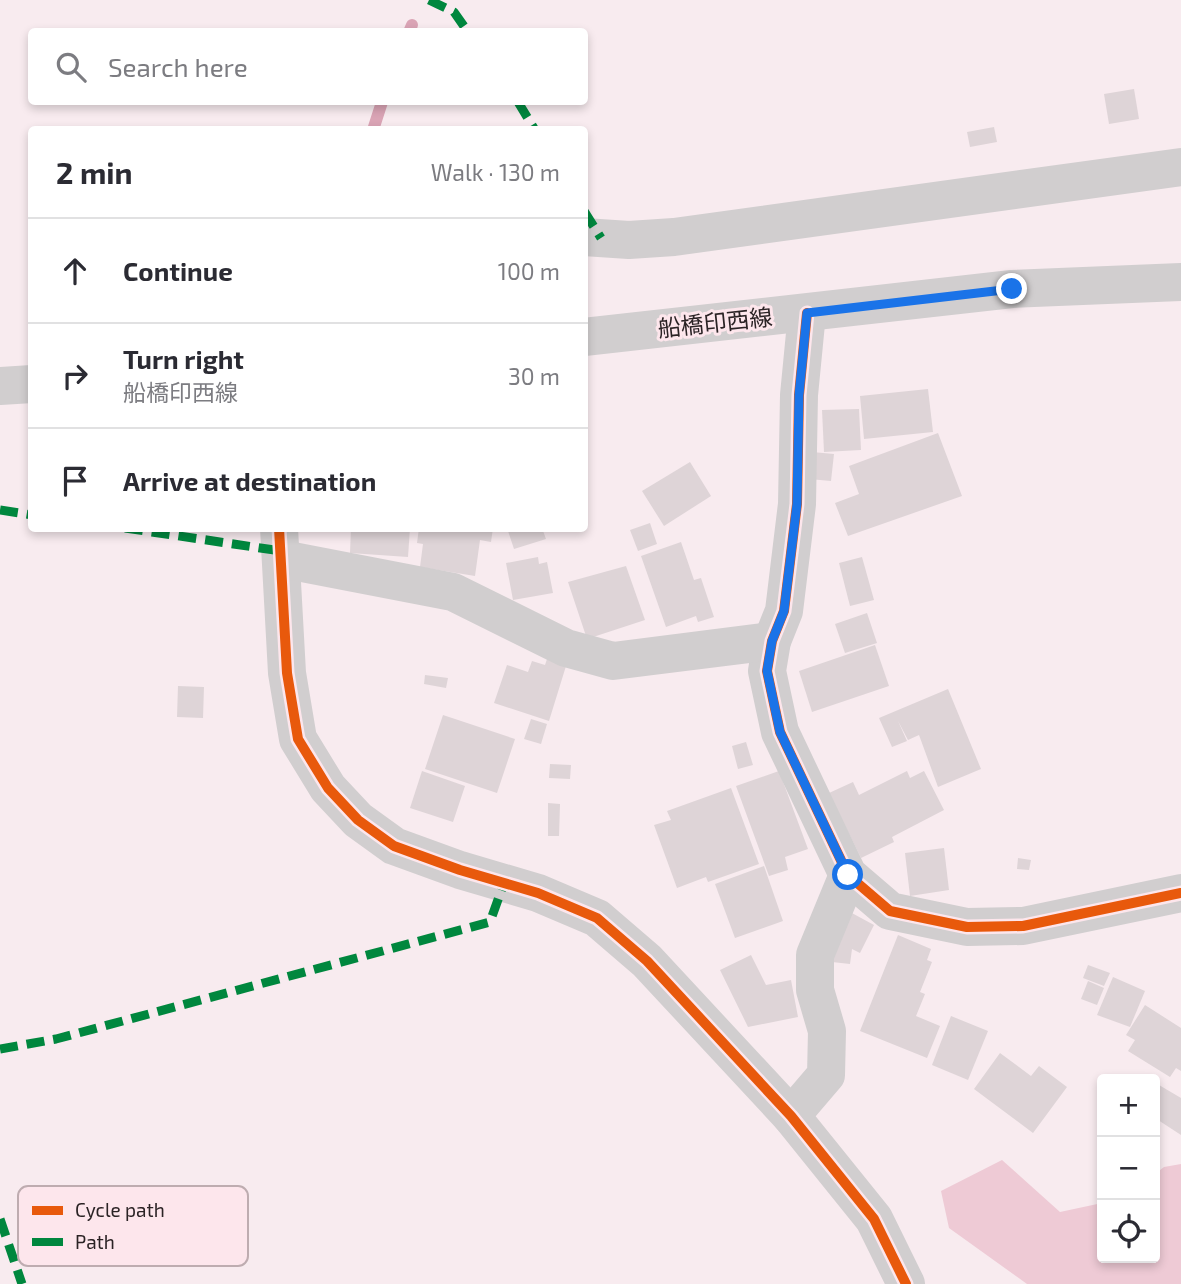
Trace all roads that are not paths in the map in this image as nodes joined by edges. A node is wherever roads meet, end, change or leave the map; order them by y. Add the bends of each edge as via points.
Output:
1 (1181, 167) edge
2 (588, 237) edge
3 (1181, 282) edge
4 (807, 313) junction
5 (588, 337) edge
6 (28, 384) edge
7 (0, 386) edge
8 (281, 544) edge
9 (772, 641) junction
10 (848, 875) junction
11 (1181, 893) edge
12 (791, 1116) junction
13 (906, 1284) edge

1 - 2 street via 674,237
3 - 4 street, 船橋印西線 via 1012,289
4 - 5 street, 船橋印西線
4 - 9 street via 799,395 797,504 784,611
6 - 7 street
8 - 9 street via 453,592 566,648 613,661
8 - 12 street via 287,673 298,739 328,788 358,820 394,846 538,893 597,918 647,961
9 - 10 street via 767,671 780,732
10 - 11 street via 890,911 967,927 1023,926
10 - 12 street via 815,955 815,990 827,1031 826,1075
12 - 13 street via 874,1219

